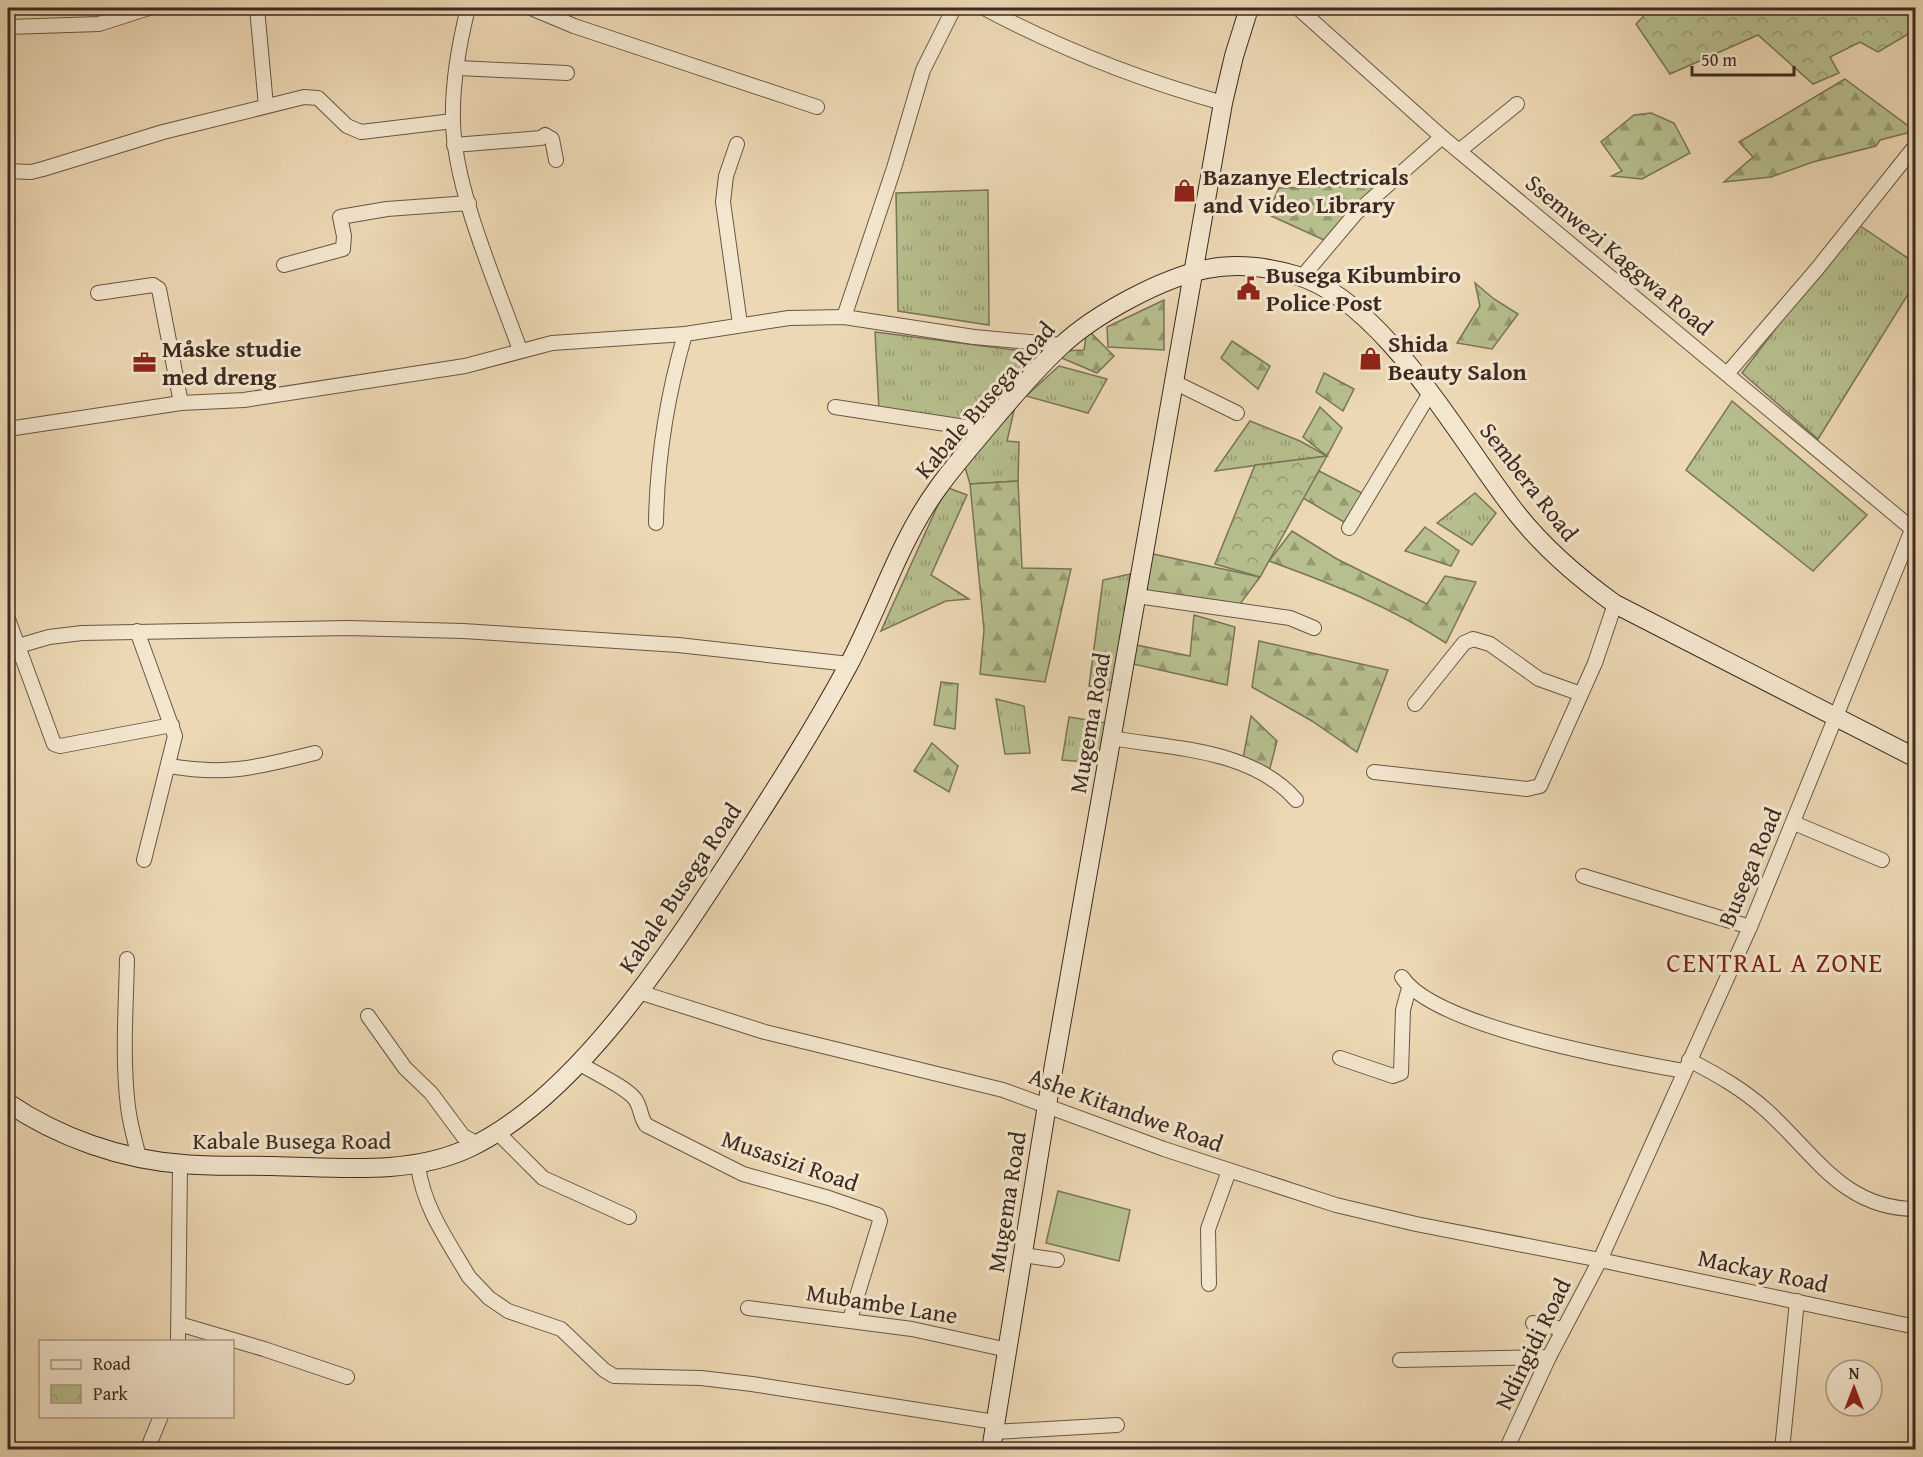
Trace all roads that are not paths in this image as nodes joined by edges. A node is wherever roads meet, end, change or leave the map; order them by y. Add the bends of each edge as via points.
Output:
1 (149, 8) edge
2 (257, 8) edge
3 (468, 8) edge
4 (531, 8) edge
5 (954, 8) edge
6 (984, 8) edge
7 (1249, 8) edge
8 (1298, 8) edge
9 (8, 27) edge
10 (458, 68) junction
11 (567, 73) dead end
12 (1223, 103) junction
13 (1517, 104) dead end
14 (266, 106) junction
15 (817, 107) dead end
16 (453, 121) junction
17 (1442, 137) junction
18 (737, 144) dead end
19 (454, 145) junction
20 (1916, 145) edge
21 (1459, 152) junction
22 (556, 160) dead end
23 (8, 171) edge
24 (469, 203) junction
25 (284, 265) dead end
26 (1193, 273) junction
27 (1302, 277) junction
28 (98, 292) dead end
29 (844, 317) junction
30 (740, 324) junction
31 (685, 334) junction
32 (1062, 345) junction
33 (520, 350) junction
34 (1727, 374) junction
35 (1174, 382) junction
36 (1430, 393) junction
37 (181, 403) junction
38 (835, 407) dead end
39 (1237, 413) dead end
40 (8, 429) edge
41 (985, 430) junction
42 (656, 523) dead end
43 (1914, 527) edge
44 (1349, 528) dead end
45 (1137, 596) junction
46 (1615, 604) junction
47 (8, 619) edge
48 (1314, 628) dead end
49 (137, 631) junction
50 (12, 647) edge
51 (849, 664) junction
52 (1581, 694) junction
53 (1415, 704) dead end
54 (1835, 717) junction
55 (172, 725) junction
56 (1112, 738) junction
57 (315, 753) dead end
58 (1916, 758) edge
59 (169, 766) junction
60 (1374, 772) dead end
61 (1296, 800) dead end
62 (1794, 823) junction
63 (144, 860) dead end
64 (1882, 860) dead end
65 (1583, 876) dead end
66 (1750, 927) junction
67 (127, 959) dead end
68 (639, 992) junction
69 (368, 1016) dead end
70 (1340, 1058) dead end
71 (579, 1063) junction
72 (1686, 1065) junction
73 (8, 1103) edge
74 (1047, 1105) junction
75 (497, 1132) junction
76 (478, 1144) junction
77 (139, 1157) junction
78 (180, 1164) junction
79 (418, 1166) junction
80 (1229, 1171) junction
81 (1916, 1209) edge
82 (629, 1217) dead end
83 (1023, 1255) junction
84 (1057, 1260) dead end
85 (1600, 1260) junction
86 (1209, 1284) dead end
87 (1797, 1301) junction
88 (748, 1308) dead end
89 (850, 1319) junction
90 (1533, 1323) dead end
91 (179, 1324) junction
92 (1916, 1327) edge
93 (1563, 1329) junction
94 (178, 1340) edge
95 (233, 1340) edge
96 (234, 1340) edge
97 (1008, 1350) junction
98 (1549, 1357) junction
99 (1400, 1360) dead end
100 (347, 1377) dead end
101 (160, 1418) edge
102 (1117, 1425) dead end
103 (993, 1434) edge
104 (147, 1449) edge
105 (1506, 1449) edge
106 (1782, 1449) edge

1 - 9 street via 99,24
2 - 14 street
3 - 10 street
4 - 15 street
5 - 29 street via 923,70
6 - 12 street via 1106,66
7 - 12 street, Mugema Road
8 - 17 street, Ssemwezi Kaggwa Road
10 - 11 street
10 - 16 street
12 - 26 street, Mugema Road
13 - 21 street
14 - 16 street via 304,97 318,98 347,126 361,132
14 - 23 street via 43,169
16 - 19 street
17 - 21 street, Ssemwezi Kaggwa Road
17 - 27 street via 1356,213
18 - 30 street via 726,176 723,202
19 - 22 street via 545,135 552,139
19 - 24 street
20 - 34 street via 1812,276
21 - 34 street, Ssemwezi Kaggwa Road
24 - 25 street via 340,217 343,249
24 - 33 street
26 - 27 street, Sembera Road via 1243,266
26 - 32 street, Kabale Busega Road via 1121,305
26 - 35 street, Mugema Road
27 - 36 street, Sembera Road via 1346,303 1381,334
28 - 37 street via 153,285 159,289
29 - 30 street
29 - 32 street via 974,337
30 - 31 street
31 - 33 street via 581,339
31 - 42 street via 663,422
32 - 41 street, Kabale Busega Road
33 - 37 street via 465,366 244,400
34 - 43 street, Ssemwezi Kaggwa Road
35 - 39 street
35 - 45 street, Mugema Road
36 - 44 street
36 - 46 street, Sembera Road via 1535,535 1574,574
37 - 40 street
38 - 41 street
41 - 51 street, Kabale Busega Road via 927,503
43 - 54 street, Busega Road
45 - 48 street via 1290,618
45 - 56 street, Mugema Road
46 - 52 street
46 - 54 street, Sembera Road
47 - 50 street
49 - 50 street via 63,635
49 - 51 street via 463,631 678,645
49 - 55 street
50 - 55 street via 54,744
51 - 68 street, Kabale Busega Road via 763,810
52 - 53 street via 1539,679 1490,644 1473,639 1464,643
52 - 60 street via 1540,786 1527,789
54 - 58 street, Sembera Road
54 - 62 street, Busega Road
55 - 59 street via 175,736
56 - 61 street via 1233,760 1284,786
56 - 74 street, Mugema Road
57 - 59 street via 240,771 204,772
59 - 63 street
62 - 64 street
62 - 66 street, Busega Road
65 - 66 street
66 - 72 street, Busega Road
67 - 77 street via 124,1036 128,1108
68 - 71 street, Kabale Busega Road
68 - 74 street, Ashe Kitandwe Road via 765,1032 1003,1090
69 - 76 street via 405,1068 431,1093 463,1136
70 - 72 street via 1393,1076 1401,1073 1405,982 1447,1010 1492,1027
71 - 75 street, Kabale Busega Road
71 - 89 street, Musasizi Road via 632,1095 646,1125 723,1166 878,1215 880,1221
72 - 81 street via 1726,1079 1766,1110 1832,1177 1858,1196 1895,1209
72 - 85 street, Busega Road
73 - 77 street, Kabale Busega Road via 62,1134
74 - 80 street, Ashe Kitandwe Road
74 - 83 street, Mugema Road
75 - 76 street, Kabale Busega Road
75 - 82 street via 543,1178
76 - 79 street, Kabale Busega Road
77 - 78 street, Kabale Busega Road
78 - 79 street, Kabale Busega Road
78 - 91 street
79 - 103 street via 421,1190 430,1210 469,1278 508,1311 561,1329 614,1376 701,1378 752,1384
80 - 85 street, Ashe Kitandwe Road via 1404,1221
80 - 86 street via 1208,1229
83 - 84 street
83 - 97 street, Mugema Road
85 - 87 street, Mackay Road
85 - 93 street, Ndingidi Road
87 - 92 street, Mackay Road
87 - 106 street
88 - 89 street, Mubambe Lane
89 - 97 street, Mubambe Lane
90 - 93 street
91 - 94 street
91 - 95 street
93 - 98 street, Ndingidi Road
96 - 100 street
97 - 103 street, Mugema Road
98 - 99 street
98 - 105 street, Ndingidi Road
101 - 104 street
102 - 103 street

